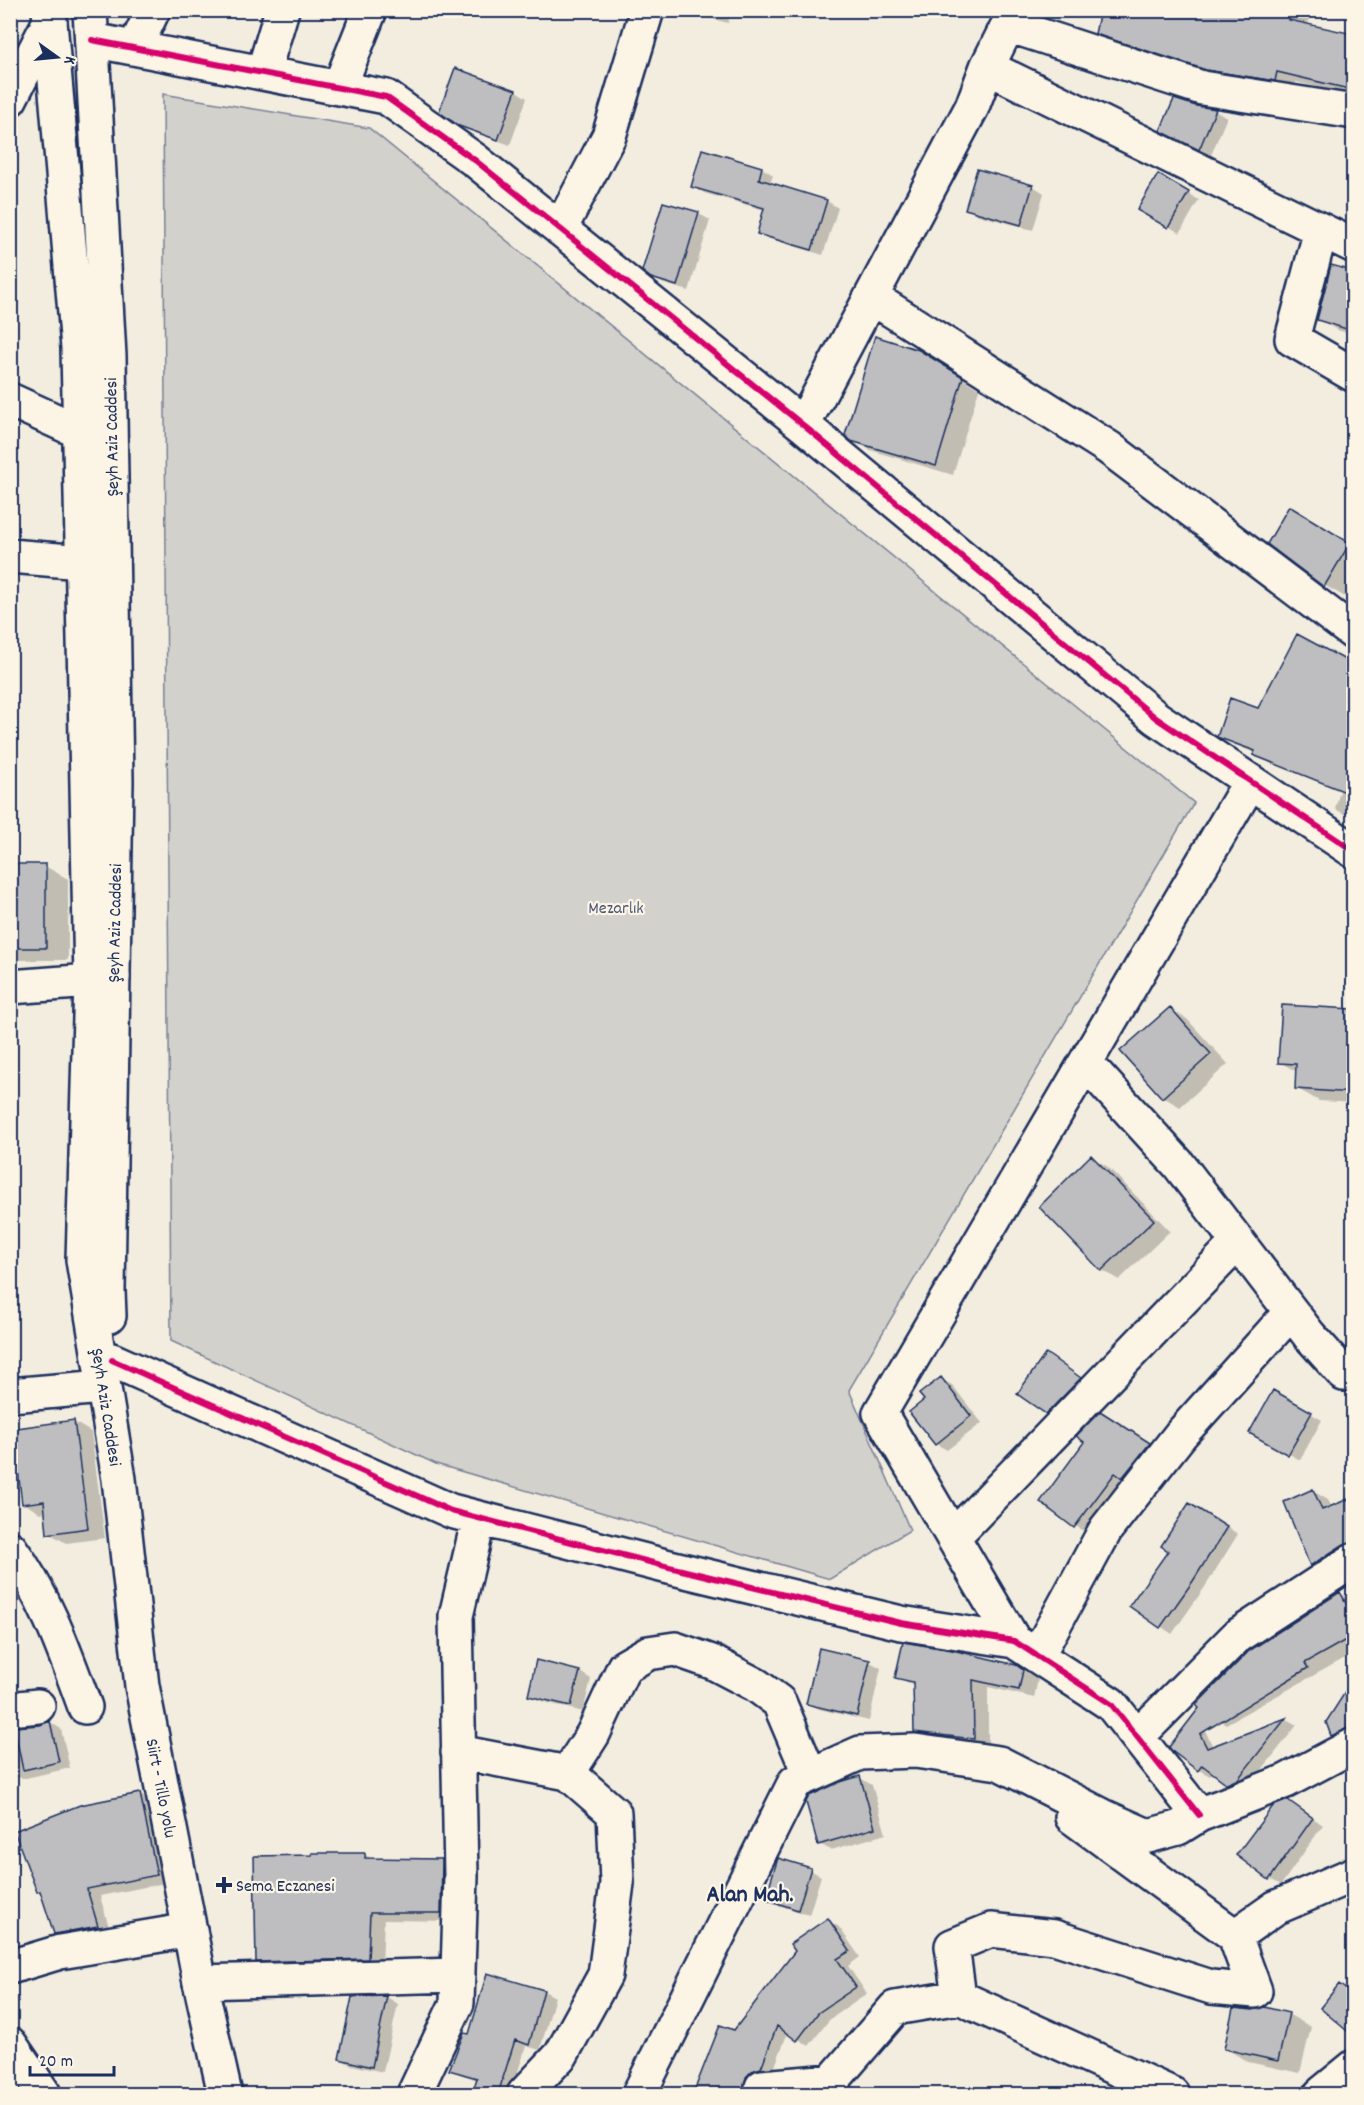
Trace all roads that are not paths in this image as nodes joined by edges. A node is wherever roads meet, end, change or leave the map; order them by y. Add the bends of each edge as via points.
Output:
1 (153, 10) edge
2 (282, 10) edge
3 (370, 10) edge
4 (647, 10) edge
5 (50, 16) edge
6 (1011, 18) edge
7 (91, 25) edge
8 (22, 46) edge
9 (135, 48) junction
10 (987, 66) junction
11 (263, 73) junction
12 (339, 88) junction
13 (10, 99) edge
14 (1353, 112) edge
15 (560, 229) junction
16 (1321, 230) junction
17 (1353, 246) edge
18 (871, 297) junction
19 (1353, 375) edge
20 (10, 400) edge
21 (803, 425) junction
22 (80, 432) junction
23 (10, 556) edge
24 (82, 562) junction
25 (1353, 633) edge
26 (1250, 782) junction
27 (1353, 852) edge
28 (102, 979) junction
29 (10, 987) edge
30 (1086, 1063) junction
31 (1238, 1242) junction
32 (1291, 1312) junction
33 (1353, 1373) edge
34 (108, 1374) junction
35 (10, 1395) edge
36 (119, 1479) joint
37 (479, 1518) junction
38 (953, 1537) junction
39 (10, 1548) edge
40 (1353, 1560) edge
41 (1026, 1649) junction
42 (84, 1707) dead end
43 (1137, 1737) junction
44 (1353, 1745) edge
45 (458, 1752) junction
46 (999, 1763) junction
47 (568, 1773) junction
48 (810, 1775) junction
49 (1199, 1815) junction
50 (1352, 1876) edge
51 (190, 1930) junction
52 (1235, 1936) junction
53 (10, 1967) edge
54 (458, 1975) junction
55 (200, 1982) junction
56 (959, 1997) junction
57 (10, 2044) edge
58 (1353, 2067) edge
59 (44, 2094) edge
60 (225, 2094) edge
61 (414, 2094) edge
62 (524, 2094) edge
63 (639, 2094) edge
64 (761, 2094) edge
65 (1172, 2094) edge
66 (1321, 2094) edge

1 - 9 street
2 - 11 street
3 - 12 street
4 - 15 street via 609,136
5 - 8 street
5 - 22 street, Şeyh Aziz Caddesi via 78,348
6 - 10 street
6 - 14 street via 1202,88
7 - 9 street
7 - 28 street, Şeyh Aziz Caddesi via 110,368 116,781
8 - 13 street
9 - 11 street
10 - 16 street
10 - 18 street via 972,107
11 - 12 street
12 - 15 street via 386,97 476,161
15 - 21 street
16 - 17 street
16 - 19 street via 1292,339
18 - 21 street
18 - 25 street via 1109,448
20 - 22 street
21 - 26 street via 1156,718
22 - 24 street, Şeyh Aziz Caddesi
23 - 24 street
24 - 28 street, Şeyh Aziz Caddesi
26 - 27 street
26 - 30 street
28 - 29 street
28 - 34 street, Şeyh Aziz Caddesi via 83,1260
30 - 31 street via 1179,1165
30 - 38 street via 880,1413
31 - 32 street
31 - 38 street
32 - 33 street via 1344,1374
32 - 41 street via 1181,1434 1106,1529
34 - 35 street
34 - 36 street, Şeyh Aziz Caddesi
34 - 37 street
36 - 51 street, Siirt - Tillo yolu via 142,1686
37 - 41 street via 676,1569
37 - 45 street via 456,1616
38 - 41 street
39 - 42 street via 29,1574 58,1633
40 - 43 street via 1237,1636
41 - 43 street via 1111,1704
43 - 49 street
44 - 49 street via 1286,1780
45 - 47 street
45 - 54 street
46 - 48 street via 915,1751 860,1753
46 - 49 street via 1148,1836 1179,1828
46 - 52 street
47 - 48 street via 593,1734 624,1667 648,1653 675,1649 712,1662 779,1702
47 - 62 street via 614,1813 617,1883 605,1975 561,2055
48 - 63 street via 795,1782
50 - 52 street via 1275,1908
51 - 53 street via 60,1952
51 - 55 street, Siirt - Tillo yolu
52 - 56 street via 1255,1991 1211,1987 1054,1937 991,1930 952,1946
54 - 55 street
54 - 61 street via 457,2003
55 - 60 street, Siirt - Tillo yolu
56 - 64 street via 895,2008 832,2081 762,2087
56 - 65 street
57 - 59 street
58 - 66 street

